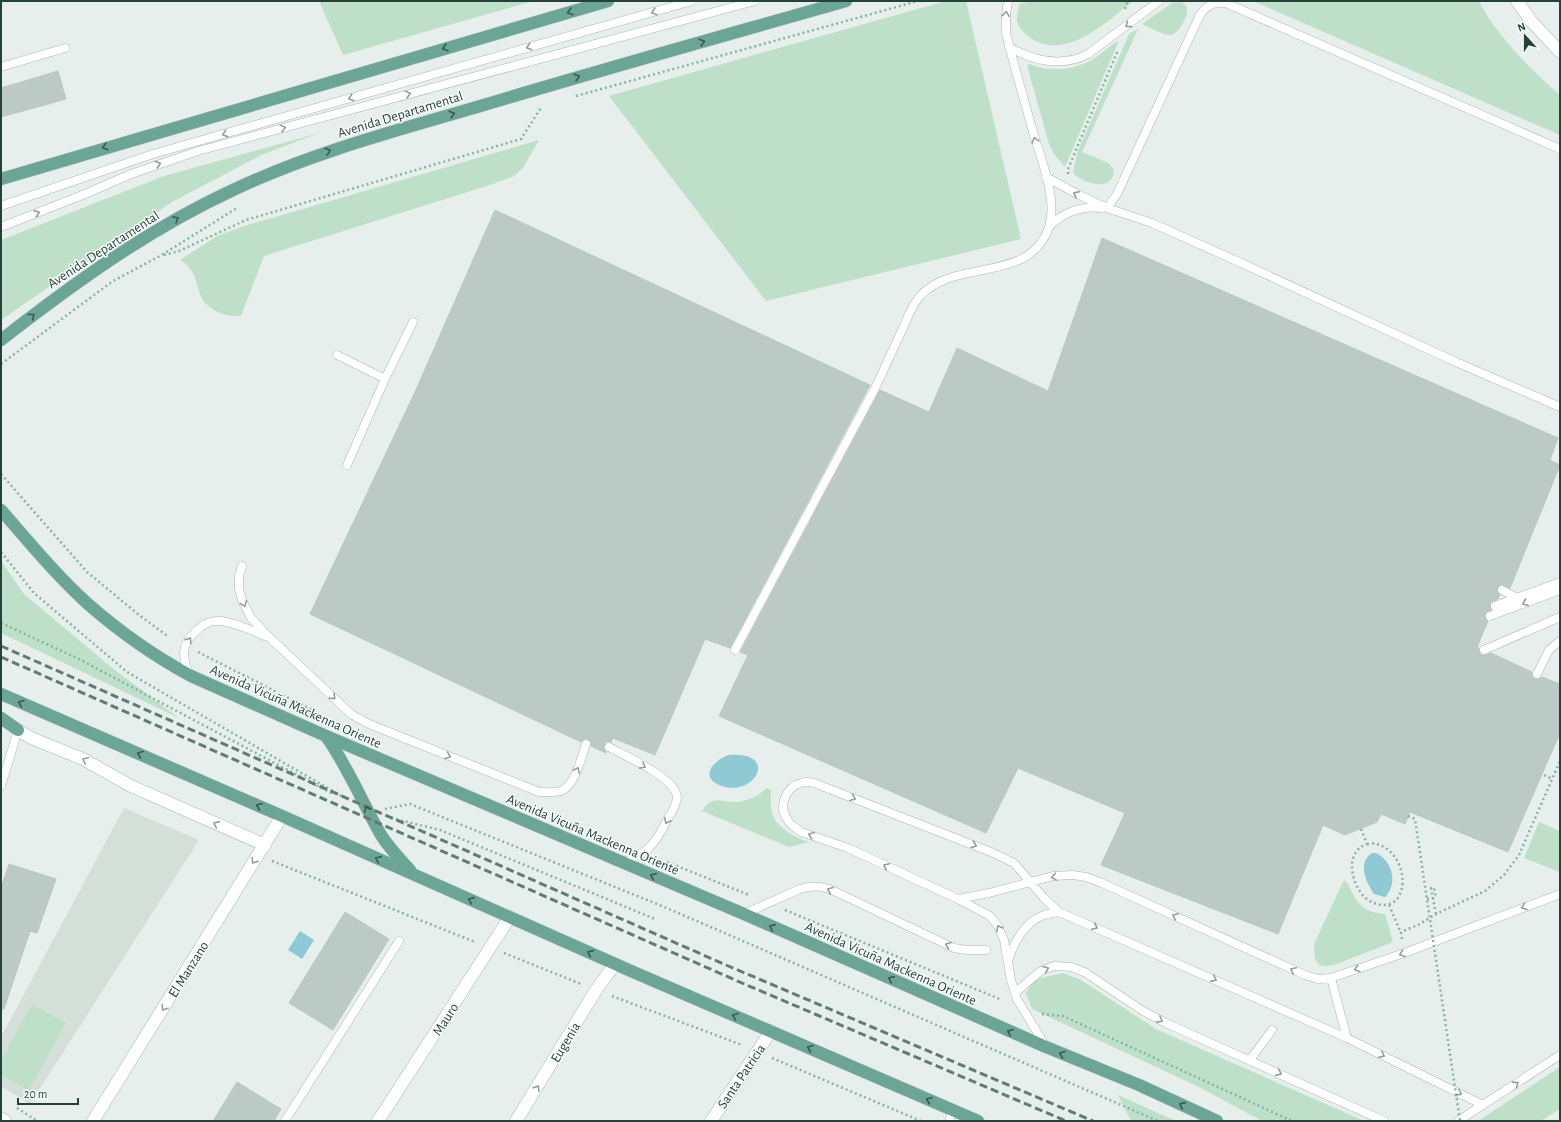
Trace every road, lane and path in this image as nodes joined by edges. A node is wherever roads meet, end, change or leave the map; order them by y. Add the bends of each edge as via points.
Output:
1 (608, 1) edge
2 (692, 1) edge
3 (755, 1) edge
4 (846, 1) edge
5 (918, 1) edge
6 (1008, 1) edge
7 (1128, 1) edge
8 (1159, 1) edge
9 (1517, 1) edge
10 (1206, 3) edge
11 (1124, 27) junction
12 (1009, 47) junction
13 (65, 48) dead end
14 (1560, 52) edge
15 (1, 67) edge
16 (572, 98) dead end
17 (550, 104) dead end
18 (542, 106) junction
19 (534, 108) dead end
20 (1560, 148) edge
21 (1046, 177) junction
22 (1, 179) edge
23 (1068, 190) junction
24 (1, 206) edge
25 (238, 207) dead end
26 (1107, 208) junction
27 (1, 227) edge
28 (1049, 227) junction
29 (160, 256) junction
30 (413, 322) dead end
31 (1, 340) edge
32 (337, 355) dead end
33 (1, 364) edge
34 (385, 379) junction
35 (1560, 408) edge
36 (347, 465) dead end
37 (1, 474) edge
38 (1, 510) edge
39 (1, 552) edge
40 (242, 566) dead end
41 (1560, 582) edge
42 (1502, 590) dead end
43 (1560, 590) edge
44 (1517, 598) junction
45 (1495, 606) dead end
46 (1490, 616) dead end
47 (1560, 617) edge
48 (1, 623) edge
49 (268, 636) junction
50 (169, 638) dead end
51 (1560, 641) edge
52 (185, 645) junction
53 (735, 650) dead end
54 (1484, 650) dead end
55 (1537, 674) dead end
56 (191, 676) junction
57 (1, 694) edge
58 (320, 714) dead end
59 (1, 718) edge
60 (18, 730) junction
61 (326, 736) junction
62 (586, 744) dead end
63 (609, 747) dead end
64 (1560, 761) edge
65 (1544, 775) dead end
66 (1552, 779) junction
67 (1, 786) edge
68 (369, 813) junction
69 (282, 816) junction
70 (1408, 816) dead end
71 (1361, 829) dead end
72 (1367, 844) junction
73 (265, 845) junction
74 (643, 853) junction
75 (258, 856) junction
76 (624, 864) junction
77 (414, 874) junction
78 (1030, 882) junction
79 (1560, 894) edge
80 (958, 899) junction
81 (1426, 899) junction
82 (769, 904) junction
83 (1388, 905) junction
84 (1060, 912) junction
85 (744, 914) junction
86 (1436, 914) junction
87 (510, 917) junction
88 (655, 920) dead end
89 (1401, 933) junction
90 (399, 941) dead end
91 (491, 948) junction
92 (986, 950) dead end
93 (1407, 952) junction
94 (1009, 959) junction
95 (614, 964) junction
96 (1330, 978) junction
97 (596, 990) junction
98 (1015, 993) junction
99 (1026, 1013) junction
100 (1272, 1030) dead end
101 (771, 1031) junction
102 (1347, 1038) junction
103 (1046, 1047) junction
104 (757, 1052) junction
105 (1560, 1055) edge
106 (1250, 1060) junction
107 (1484, 1105) junction
108 (13, 1106) dead end
109 (951, 1116) edge
110 (1, 1118) edge
111 (5, 1121) edge
112 (37, 1121) edge
113 (93, 1121) edge
114 (285, 1121) edge
115 (378, 1121) edge
116 (516, 1121) edge
117 (711, 1121) edge
118 (921, 1121) edge
119 (978, 1121) edge
120 (1158, 1121) edge
121 (1218, 1121) edge
122 (1292, 1121) edge
123 (1384, 1121) edge
124 (1459, 1121) edge

1 -> 22 main road
2 -> 24 lane via 153,154
27 -> 3 lane via 131,174 198,151
31 -> 4 main road, Avenida Departamental via 72,286 142,239 192,210 278,170 336,149 473,108
5 - 16 path
12 -> 6 lane via 1005,26
7 - 11 path
8 -> 11 lane
9 - 14 street via 1531,21
10 - 20 lane via 1228,4
10 - 26 lane via 1117,194
11 - 12 lane via 1088,54 1070,61 1033,59
11 - 23 path via 1123,37 1068,169
21 -> 12 lane
13 - 15 lane
17 - 18 path
18 - 19 path
18 - 29 path via 521,139 246,220 179,251
21 - 23 lane
21 - 28 lane via 1051,205
26 -> 23 lane
25 - 29 path
26 - 28 lane via 1079,209 1060,216
26 - 35 lane via 1152,223
28 - 53 lane via 1040,243 1026,257 1010,264 939,282 927,289 916,301 875,388
29 - 33 path via 113,281
30 - 34 lane
32 - 34 lane
34 - 36 lane
37 - 50 path via 87,572
38 - 56 main road, Avenida Vicuña Mackenna Oriente via 44,559 88,603 131,639
39 - 68 path via 34,593 127,672
40 -> 49 lane via 239,576 242,600 251,618
41 - 44 lane
42 - 44 lane
43 -> 46 lane
44 - 45 lane
47 - 54 lane
48 - 68 path via 78,658
52 -> 49 lane via 193,633 205,624 220,621
49 -> 62 lane via 351,714 538,792 561,791 566,787 577,772
51 - 55 lane via 1549,650
52 - 56 lane via 184,660
52 - 58 path
56 - 61 main road, Avenida Vicuña Mackenna Oriente
69 -> 57 main road
59 - 60 main road
60 - 67 lane
73 -> 60 street via 131,786 83,759 31,738
68 -> 61 main road
61 - 76 main road, Avenida Vicuña Mackenna Oriente
63 -> 74 lane via 658,774 676,791 676,803 658,839
64 - 66 path
65 - 66 path
66 - 86 path via 1519,855 1504,875 1485,891
68 - 77 main road via 391,849
68 - 88 path via 440,830
68 - 120 path via 410,804 662,906
69 - 73 street, El Manzano
77 -> 69 main road
70 - 81 path, bridge via 1415,818
71 - 72 path
72 - 83 path via 1355,852 1352,861 1355,881 1364,897 1379,905
72 - 83 path via 1376,844 1389,850 1400,868 1404,880 1403,890 1398,898
73 - 75 street, El Manzano
74 - 76 lane
74 - 82 path
75 - 91 path
75 -> 113 street, El Manzano
85 -> 76 main road, Avenida Vicuña Mackenna Oriente
87 -> 77 main road
78 - 80 lane
80 -> 78 lane via 848,848 801,832 784,814 783,804 787,793 801,782 814,783 991,852 1014,863
78 - 84 lane
96 -> 78 lane via 1318,979 1305,975 1086,877 1066,875
79 -> 93 lane
94 -> 80 lane via 998,926 990,916
81 - 86 path, bridge via 1436,898 1434,888 1431,888
81 - 124 path, bridge
82 - 85 lane
92 -> 82 lane via 966,950 944,944 825,888 809,886
82 - 99 path via 998,998
83 - 89 path
84 - 94 lane via 1044,915 1030,924 1015,941
84 -> 102 lane
103 -> 85 main road, Avenida Vicuña Mackenna Oriente
86 - 89 path
87 - 91 street, Mauro
95 -> 87 main road
89 - 93 path
90 - 114 lane
91 - 97 path
91 - 115 street, Mauro
93 -> 96 lane
94 - 98 lane
95 - 97 street, Eugenia
101 -> 95 main road
96 - 102 lane
97 - 104 path
116 -> 97 street, Eugenia
98 - 99 lane
98 -> 106 lane via 1045,969 1054,966 1072,967 1086,973 1143,1011
99 - 103 lane
99 - 122 path via 1063,1016
100 - 106 lane
101 - 104 street, Santa Patricia
109 -> 101 main road
102 -> 107 lane
121 -> 103 main road, Avenida Vicuña Mackenna Oriente
104 - 117 street, Santa Patricia
104 - 118 path
107 -> 105 lane
106 -> 123 lane
107 - 124 lane
108 - 112 path
109 - 119 main road
110 - 111 street

